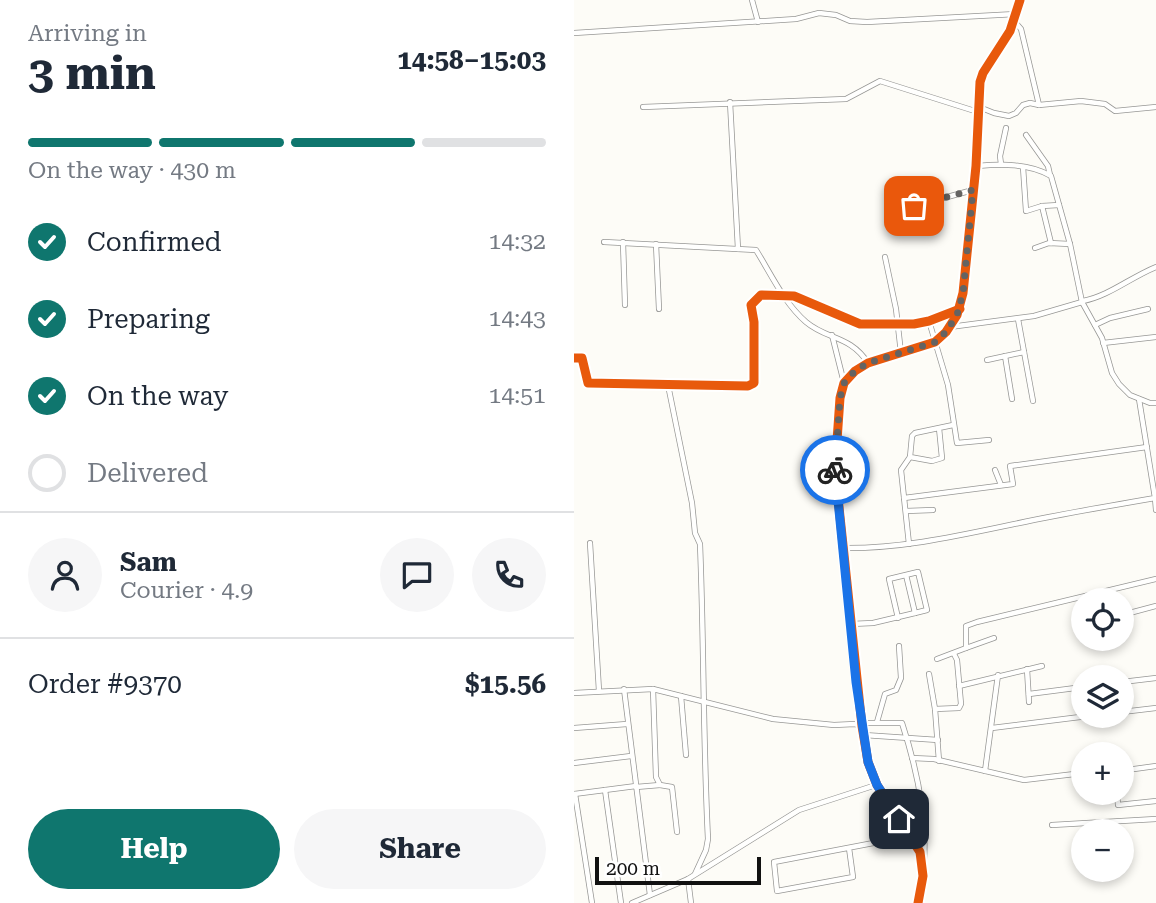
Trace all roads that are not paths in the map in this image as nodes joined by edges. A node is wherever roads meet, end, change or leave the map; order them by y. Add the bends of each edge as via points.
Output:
1 (752, 0) edge
2 (1020, 0) edge
3 (1015, 18) junction
4 (758, 22) junction
5 (574, 33) edge
6 (730, 102) junction
7 (1038, 105) junction
8 (643, 107) dead end
9 (1156, 107) edge
10 (979, 110) junction
11 (1006, 128) dead end
12 (1026, 135) dead end
13 (1001, 164) junction
14 (976, 166) junction
15 (1023, 167) junction
16 (1051, 176) junction
17 (973, 190) junction
18 (1059, 205) junction
19 (914, 206) dead end
20 (1042, 206) junction
21 (604, 242) dead end
22 (623, 242) junction
23 (1051, 243) junction
24 (656, 244) junction
25 (1070, 244) junction
26 (1035, 248) dead end
27 (738, 249) junction
28 (885, 257) dead end
29 (1156, 267) edge
30 (784, 295) junction
31 (1083, 301) junction
32 (625, 305) dead end
33 (659, 309) dead end
34 (960, 309) junction
35 (1148, 309) dead end
36 (1018, 319) junction
37 (929, 321) junction
38 (1095, 325) junction
39 (897, 326) junction
40 (950, 328) junction
41 (831, 335) junction
42 (1156, 337) edge
43 (935, 342) junction
44 (1103, 343) junction
45 (1024, 352) junction
46 (902, 354) junction
47 (575, 356) edge
48 (1005, 356) junction
49 (986, 360) dead end
50 (868, 363) junction
51 (844, 383) junction
52 (668, 385) junction
53 (1012, 399) dead end
54 (1139, 399) junction
55 (1033, 401) dead end
56 (1156, 403) edge
57 (953, 425) junction
58 (939, 428) junction
59 (989, 440) dead end
60 (1146, 447) junction
61 (910, 457) junction
62 (995, 470) dead end
63 (1001, 485) junction
64 (904, 498) junction
65 (1156, 498) edge
66 (933, 510) dead end
67 (1156, 510) edge
68 (906, 511) junction
69 (590, 544) dead end
70 (909, 544) junction
71 (842, 548) junction
72 (906, 575) junction
73 (1156, 579) edge
74 (1156, 606) edge
75 (1134, 612) edge
76 (915, 613) junction
77 (898, 618) junction
78 (851, 624) junction
79 (994, 638) dead end
80 (899, 646) dead end
81 (966, 648) junction
82 (954, 654) junction
83 (937, 659) dead end
84 (1042, 666) dead end
85 (1027, 669) junction
86 (929, 674) dead end
87 (998, 675) junction
88 (1156, 678) edge
89 (1134, 681) edge
90 (959, 686) junction
91 (624, 689) junction
92 (653, 689) junction
93 (1071, 689) edge
94 (599, 691) junction
95 (574, 693) edge
96 (1029, 694) junction
97 (681, 696) junction
98 (703, 701) junction
99 (1029, 702) dead end
100 (1156, 708) edge
101 (935, 709) junction
102 (1134, 711) edge
103 (1071, 718) edge
104 (877, 722) junction
105 (627, 724) junction
106 (862, 724) junction
107 (574, 728) edge
108 (992, 729) junction
109 (864, 735) junction
110 (907, 737) junction
111 (938, 740) junction
112 (686, 755) dead end
113 (631, 756) junction
114 (912, 758) junction
115 (939, 761) junction
116 (574, 763) edge
117 (1156, 766) edge
118 (1134, 769) edge
119 (985, 772) junction
120 (1071, 774) edge
121 (660, 785) junction
122 (877, 785) junction
123 (636, 787) junction
124 (605, 790) junction
125 (574, 794) edge
126 (1156, 801) edge
127 (1134, 803) edge
128 (1156, 818) edge
129 (1052, 825) dead end
130 (677, 832) dead end
131 (910, 836) junction
132 (849, 848) junction
133 (923, 868) junction
134 (695, 874) junction
135 (688, 879) junction
136 (650, 895) junction
137 (592, 903) edge
138 (621, 903) edge
139 (632, 903) edge
140 (691, 903) edge
141 (918, 903) edge

1 - 4 street
2 - 3 street
3 - 4 street via 867,22 819,13
3 - 7 street
3 - 10 street via 983,73
4 - 5 street
6 - 8 street
6 - 10 street via 846,99 880,80
6 - 27 street
7 - 9 street via 1081,102 1105,104 1115,111
7 - 10 street via 1030,103 1009,116
10 - 14 street
11 - 13 street
12 - 16 street
13 - 14 street
13 - 15 street
14 - 17 street
15 - 16 street
15 - 20 street via 1026,211
16 - 18 street
17 - 19 street
17 - 34 street
18 - 20 street
18 - 25 street
20 - 23 street
21 - 22 street
22 - 24 street
22 - 32 street
23 - 25 street
23 - 26 street
24 - 27 street
24 - 33 street
25 - 31 street
27 - 30 street via 756,250
28 - 39 street
29 - 31 street
30 - 39 street via 860,324
30 - 41 street via 807,323
30 - 52 street via 761,295 751,305 754,383 738,387
31 - 36 street
31 - 38 street
34 - 37 street
34 - 40 street
35 - 38 street
36 - 40 street
36 - 45 street
37 - 39 street
37 - 43 street
38 - 44 street
39 - 46 street
40 - 43 street
41 - 50 street via 860,351
41 - 51 street
42 - 44 street
43 - 46 street
43 - 57 street via 948,385
44 - 54 street via 1119,384
45 - 48 street
45 - 55 street
46 - 50 street
47 - 52 street via 582,358 588,383
48 - 49 street
48 - 53 street
50 - 51 street
51 - 71 street via 835,454
52 - 98 street via 700,544
54 - 56 street
54 - 60 street
57 - 58 street
57 - 59 street via 957,443
58 - 61 street via 912,436
58 - 61 street via 942,458
60 - 63 street via 1010,466 1013,484
60 - 65 street
61 - 64 street via 901,470
62 - 63 street
63 - 64 street
64 - 68 street
65 - 67 street
65 - 70 street
66 - 68 street
68 - 70 street
69 - 94 street
70 - 71 street
71 - 78 street
72 - 76 street
72 - 76 street via 918,572 928,610
72 - 77 street via 889,579
73 - 81 street via 977,622 966,626
74 - 75 street
76 - 77 street
77 - 78 street
78 - 106 street
79 - 81 street
80 - 104 street via 901,678 896,690 885,694
81 - 82 street
82 - 83 street
82 - 90 street
84 - 85 street
85 - 87 street
85 - 96 street
86 - 101 street
87 - 90 street
87 - 108 street
88 - 89 street
90 - 101 street via 959,708
91 - 92 street
91 - 94 street
91 - 105 street
92 - 97 street
92 - 121 street
93 - 96 street
94 - 95 street
96 - 99 street
97 - 98 street
97 - 112 street
98 - 106 street via 774,719
98 - 134 street via 708,839
100 - 102 street
101 - 111 street
103 - 108 street
104 - 106 street
104 - 110 street via 901,722
105 - 107 street
105 - 113 street
106 - 109 street
108 - 119 street
109 - 110 street
109 - 122 street
110 - 111 street
110 - 114 street
111 - 115 street
113 - 116 street
113 - 123 street
114 - 115 street
114 - 133 street via 926,838
115 - 119 street
117 - 118 street
119 - 120 street via 1024,780
121 - 123 street
121 - 130 street via 672,787
122 - 131 street
122 - 134 street via 799,810
123 - 124 street
123 - 136 street
124 - 125 street
124 - 138 street
125 - 137 street
126 - 127 street
128 - 129 street
131 - 132 street
131 - 133 street
132 - 132 street via 774,862 777,891 853,877
133 - 141 street
134 - 135 street
135 - 136 street
135 - 140 street
136 - 139 street

